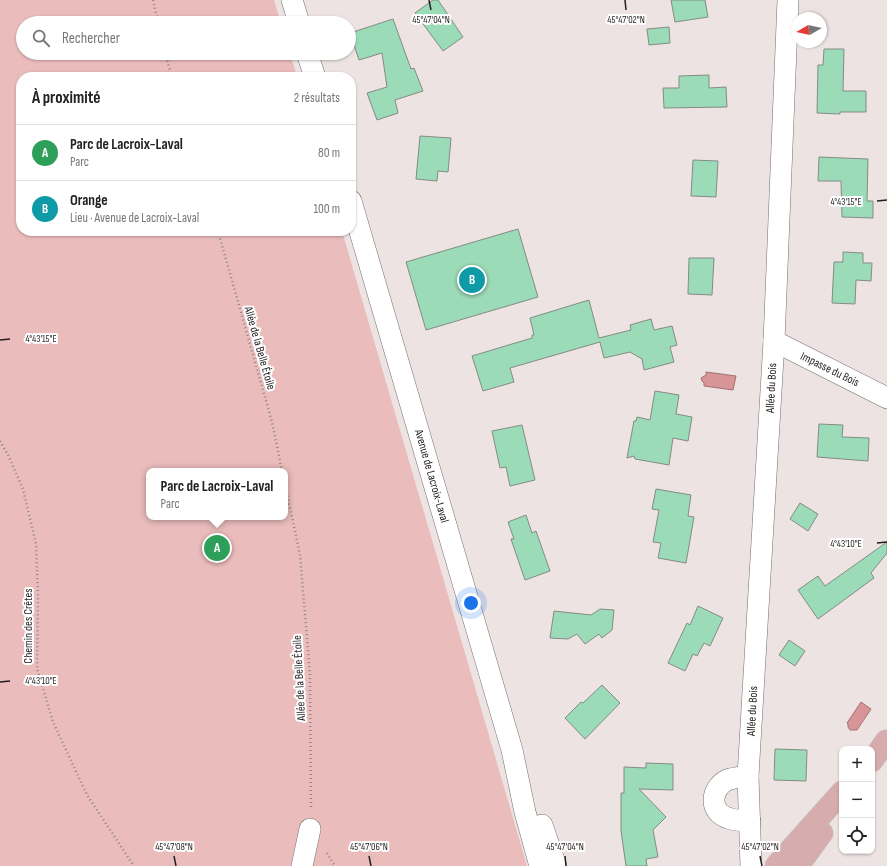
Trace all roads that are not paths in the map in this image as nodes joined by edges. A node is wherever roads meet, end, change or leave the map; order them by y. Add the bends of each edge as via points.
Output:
1 (292, 0) edge
2 (788, 0) edge
3 (296, 16) edge
4 (310, 60) edge
5 (314, 72) edge
6 (356, 218) edge
7 (774, 341) junction
8 (887, 398) edge
9 (882, 746) edge
10 (512, 750) junction
11 (875, 756) edge
12 (748, 776) junction
13 (839, 795) edge
14 (839, 809) edge
15 (750, 821) junction
16 (310, 829) road end
17 (302, 866) edge
18 (540, 866) edge
19 (556, 866) edge
20 (751, 866) edge
21 (776, 866) edge
22 (798, 866) edge

1 - 3 street
2 - 7 street, Allée du Bois
4 - 5 street
6 - 10 street, Avenue de Lacroix-Laval
7 - 8 street, Impasse du Bois
7 - 12 street, Allée du Bois
9 - 11 main road
10 - 18 street, Avenue de Lacroix-Laval
10 - 19 street, Avenue de Lacroix-Laval via 537,809
12 - 15 street, Allée du Bois
12 - 15 street via 728,780 717,787 714,807 728,818
13 - 21 main road
14 - 22 main road
15 - 20 street, Allée du Bois
16 - 17 street

